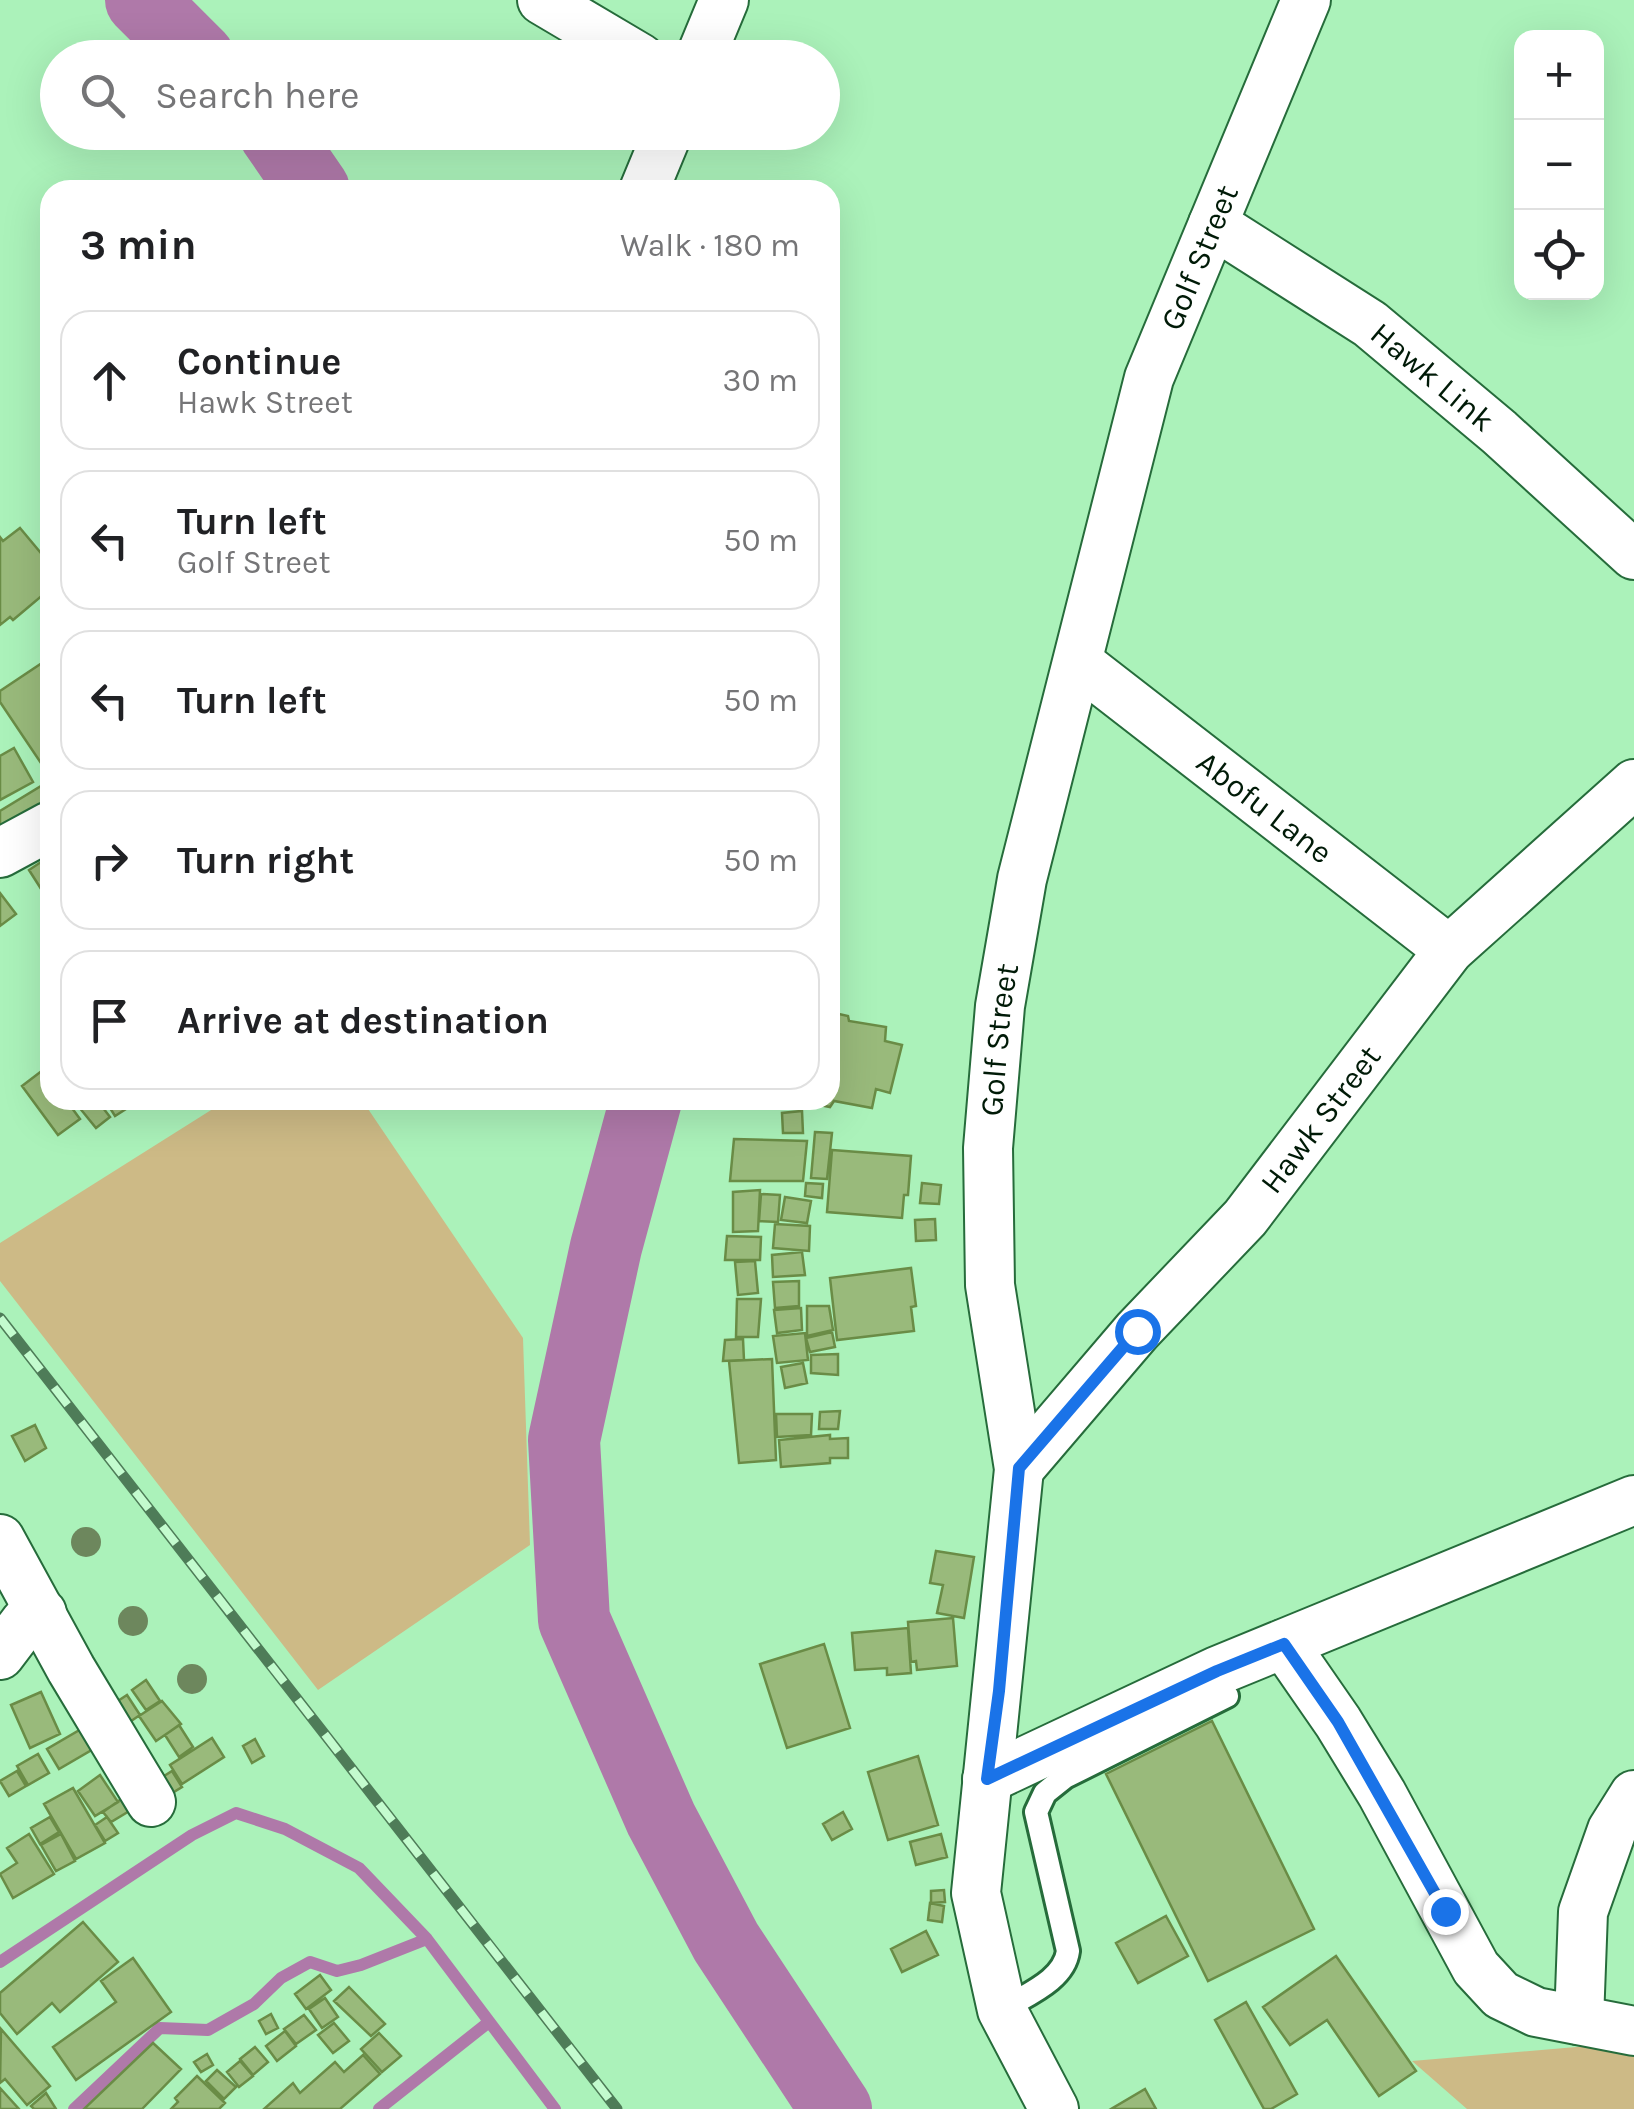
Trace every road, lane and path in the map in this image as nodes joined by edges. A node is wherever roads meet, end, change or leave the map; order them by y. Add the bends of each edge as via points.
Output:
1 (542, 0) edge
2 (724, 0) edge
3 (1306, 0) edge
4 (610, 40) edge
5 (707, 40) edge
6 (661, 150) edge
7 (648, 180) edge
8 (1212, 224) junction
9 (1634, 555) edge
10 (1078, 663) junction
11 (1634, 784) edge
12 (40, 831) edge
13 (0, 853) edge
14 (1450, 950) junction
15 (1019, 1468) junction
16 (1634, 1500) edge
17 (0, 1539) edge
18 (42, 1613) junction
19 (1284, 1644) junction
20 (0, 1655) edge
21 (1227, 1696) dead end
22 (987, 1779) junction
23 (1634, 1795) edge
24 (151, 1802) dead end
25 (1002, 2010) junction
26 (1579, 2020) junction
27 (1634, 2031) edge
28 (1054, 2109) edge

1 - 4 street
2 - 5 street
3 - 8 street, Golf Street
6 - 7 street
8 - 9 street, Hawk Link via 1370,324
8 - 10 street, Golf Street via 1149,378
10 - 14 street, Abofu Lane
10 - 15 street, Golf Street via 1022,879 1000,1006 988,1148 990,1284
11 - 14 street, Hawk Street
12 - 13 street
14 - 15 street, Hawk Street via 1245,1218
15 - 22 street, Golf Street
16 - 19 street
17 - 18 street
18 - 20 street via 25,1622
18 - 24 street
19 - 22 street
19 - 26 street via 1382,1794 1476,1968 1501,1995 1536,2012
21 - 25 lane via 1045,1793 1036,1812 1066,1964
22 - 25 street, Golf Street via 976,1894
23 - 26 street via 1612,1830 1583,1912
25 - 28 street, Golf Street
26 - 27 street

